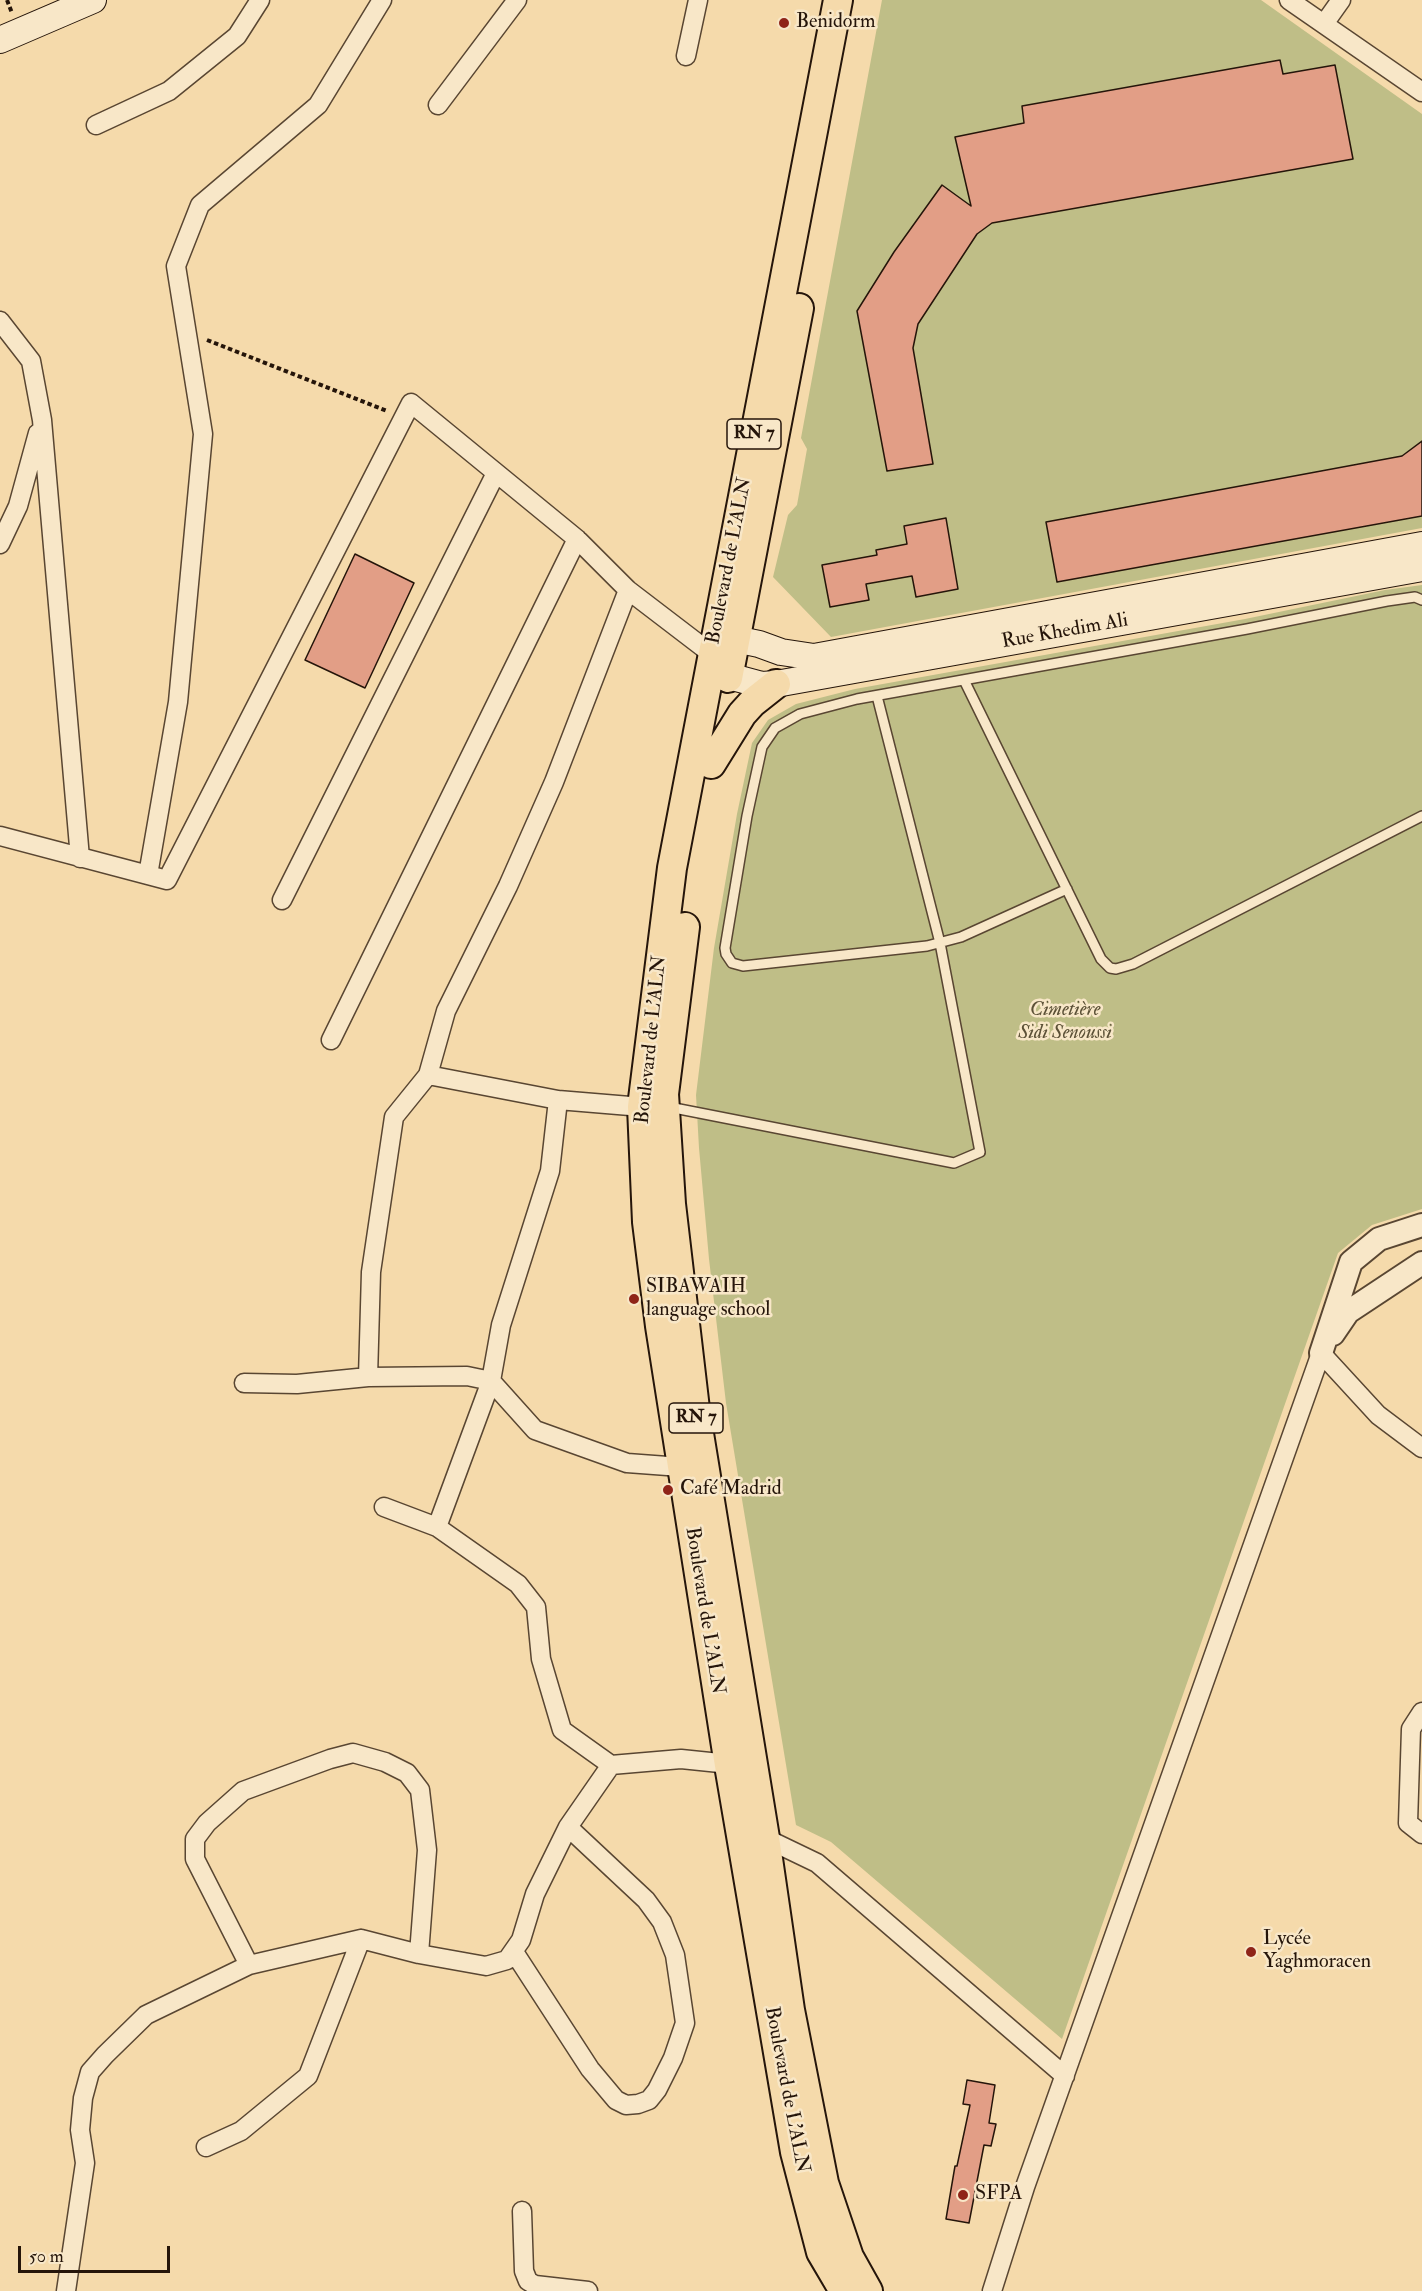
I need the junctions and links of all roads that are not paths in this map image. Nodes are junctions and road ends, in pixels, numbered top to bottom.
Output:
1 (93, 0) edge
2 (260, 0) edge
3 (382, 0) edge
4 (517, 0) edge
5 (698, 0) edge
6 (838, 0) edge
7 (856, 0) edge
8 (1289, 0) edge
9 (1341, 0) edge
10 (1323, 24) junction
11 (0, 40) edge
12 (686, 56) dead end
13 (1422, 92) edge
14 (438, 105) dead end
15 (96, 125) dead end
16 (0, 321) edge
17 (42, 420) junction
18 (496, 473) junction
19 (745, 534) junction
20 (577, 539) junction
21 (0, 544) edge
22 (1422, 545) edge
23 (1422, 568) edge
24 (628, 590) junction
25 (1422, 600) edge
26 (721, 655) junction
27 (964, 680) junction
28 (776, 684) junction
29 (877, 696) junction
30 (711, 764) junction
31 (1422, 816) edge
32 (0, 836) edge
33 (80, 858) junction
34 (148, 875) junction
35 (1067, 889) junction
36 (282, 900) dead end
37 (940, 943) junction
38 (331, 1040) dead end
39 (428, 1075) junction
40 (558, 1100) junction
41 (653, 1107) junction
42 (1422, 1225) edge
43 (1422, 1263) edge
44 (1321, 1353) junction
45 (368, 1377) junction
46 (492, 1381) junction
47 (244, 1383) dead end
48 (1422, 1448) edge
49 (693, 1466) junction
50 (384, 1507) dead end
51 (437, 1527) junction
52 (1422, 1712) edge
53 (611, 1765) junction
54 (741, 1765) junction
55 (568, 1827) junction
56 (1422, 1833) edge
57 (765, 1838) junction
58 (361, 1939) junction
59 (514, 1952) junction
60 (419, 1954) junction
61 (249, 1965) junction
62 (1065, 2076) junction
63 (206, 2147) dead end
64 (522, 2211) dead end
65 (66, 2291) edge
66 (588, 2291) edge
67 (844, 2291) edge
68 (868, 2291) edge
69 (992, 2291) edge

1 - 11 main road
2 - 15 street
3 - 34 street
4 - 14 street
5 - 12 street
6 - 19 main road, Boulevard de L'ALN / RN 7
7 - 19 main road, Boulevard de L'ALN / RN 7
8 - 10 street
9 - 10 street
10 - 13 street
16 - 17 street
17 - 21 street
17 - 33 street
18 - 20 street
18 - 34 street
18 - 36 street
19 - 26 main road, Boulevard de L'ALN / RN 7
20 - 24 street
20 - 38 street
22 - 26 main road, Rue Khedim Ali
23 - 28 main road, Rue Khedim Ali
24 - 26 street
24 - 39 street
25 - 27 lane
26 - 28 main road, Rue Khedim Ali
26 - 30 main road, Boulevard de L'ALN / RN 7
26 - 41 main road, Boulevard de L'ALN / RN 7
27 - 29 lane
27 - 35 lane
28 - 30 main road
29 - 37 lane
29 - 37 lane
30 - 41 main road, Boulevard de L'ALN / RN 7
31 - 35 lane
32 - 33 street
33 - 34 street
35 - 37 lane
37 - 41 lane
39 - 40 street
39 - 45 street
40 - 41 street
40 - 46 street
41 - 49 main road, Boulevard de L'ALN / RN 7
42 - 44 street
43 - 44 street
44 - 48 street
44 - 62 street
45 - 46 street
45 - 47 street
46 - 49 street
46 - 51 street
49 - 54 main road, Boulevard de L'ALN / RN 7
50 - 51 street
51 - 53 street
52 - 56 street
53 - 54 street
53 - 55 street
54 - 57 main road, Boulevard de L'ALN / RN 7
54 - 67 main road, Boulevard de L'ALN / RN 7
55 - 59 street
55 - 59 street
57 - 62 street
57 - 68 main road, Boulevard de L'ALN / RN 7
58 - 60 street
58 - 61 street
58 - 63 street
59 - 60 street
60 - 61 street
61 - 65 street
62 - 69 street
64 - 66 street

